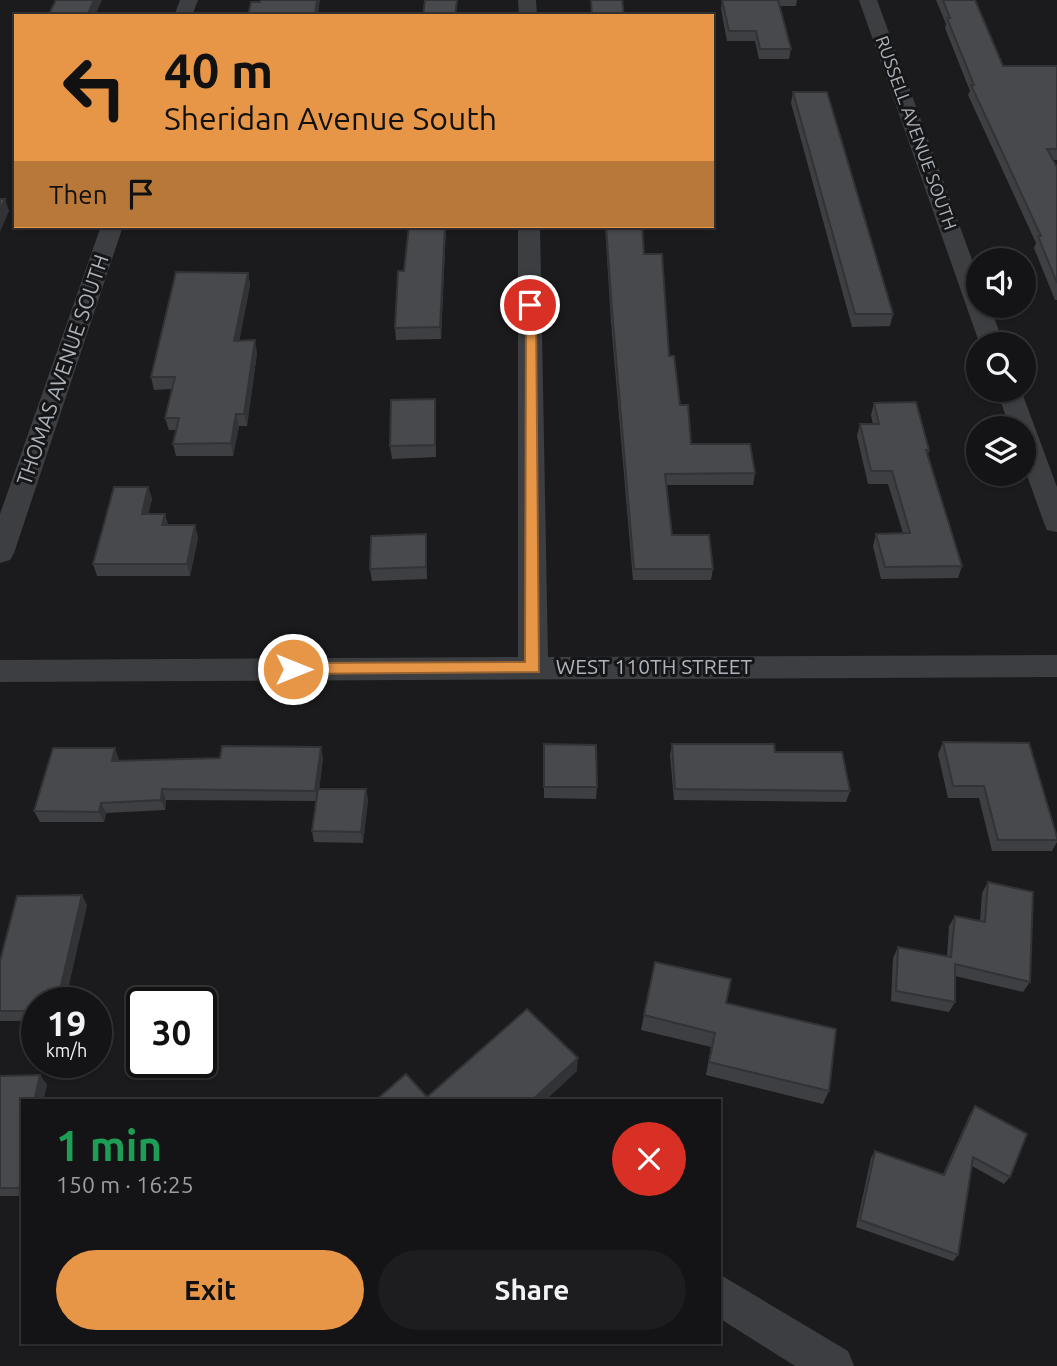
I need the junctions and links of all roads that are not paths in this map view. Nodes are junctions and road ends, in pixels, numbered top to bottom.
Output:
1 (867, 0) edge
2 (111, 228) edge
3 (530, 228) edge
4 (966, 273) edge
5 (1036, 466) edge
6 (1057, 523) edge
7 (0, 553) edge
8 (1057, 666) edge
9 (533, 668) junction
10 (0, 671) edge
11 (721, 1295) edge
12 (833, 1366) edge

1 - 4 street, RUSSELL AVENUE SOUTH
2 - 7 street, THOMAS AVENUE SOUTH
3 - 9 street
5 - 6 street
8 - 9 street, WEST 110TH STREET
9 - 10 street, WEST 110TH STREET
11 - 12 street

